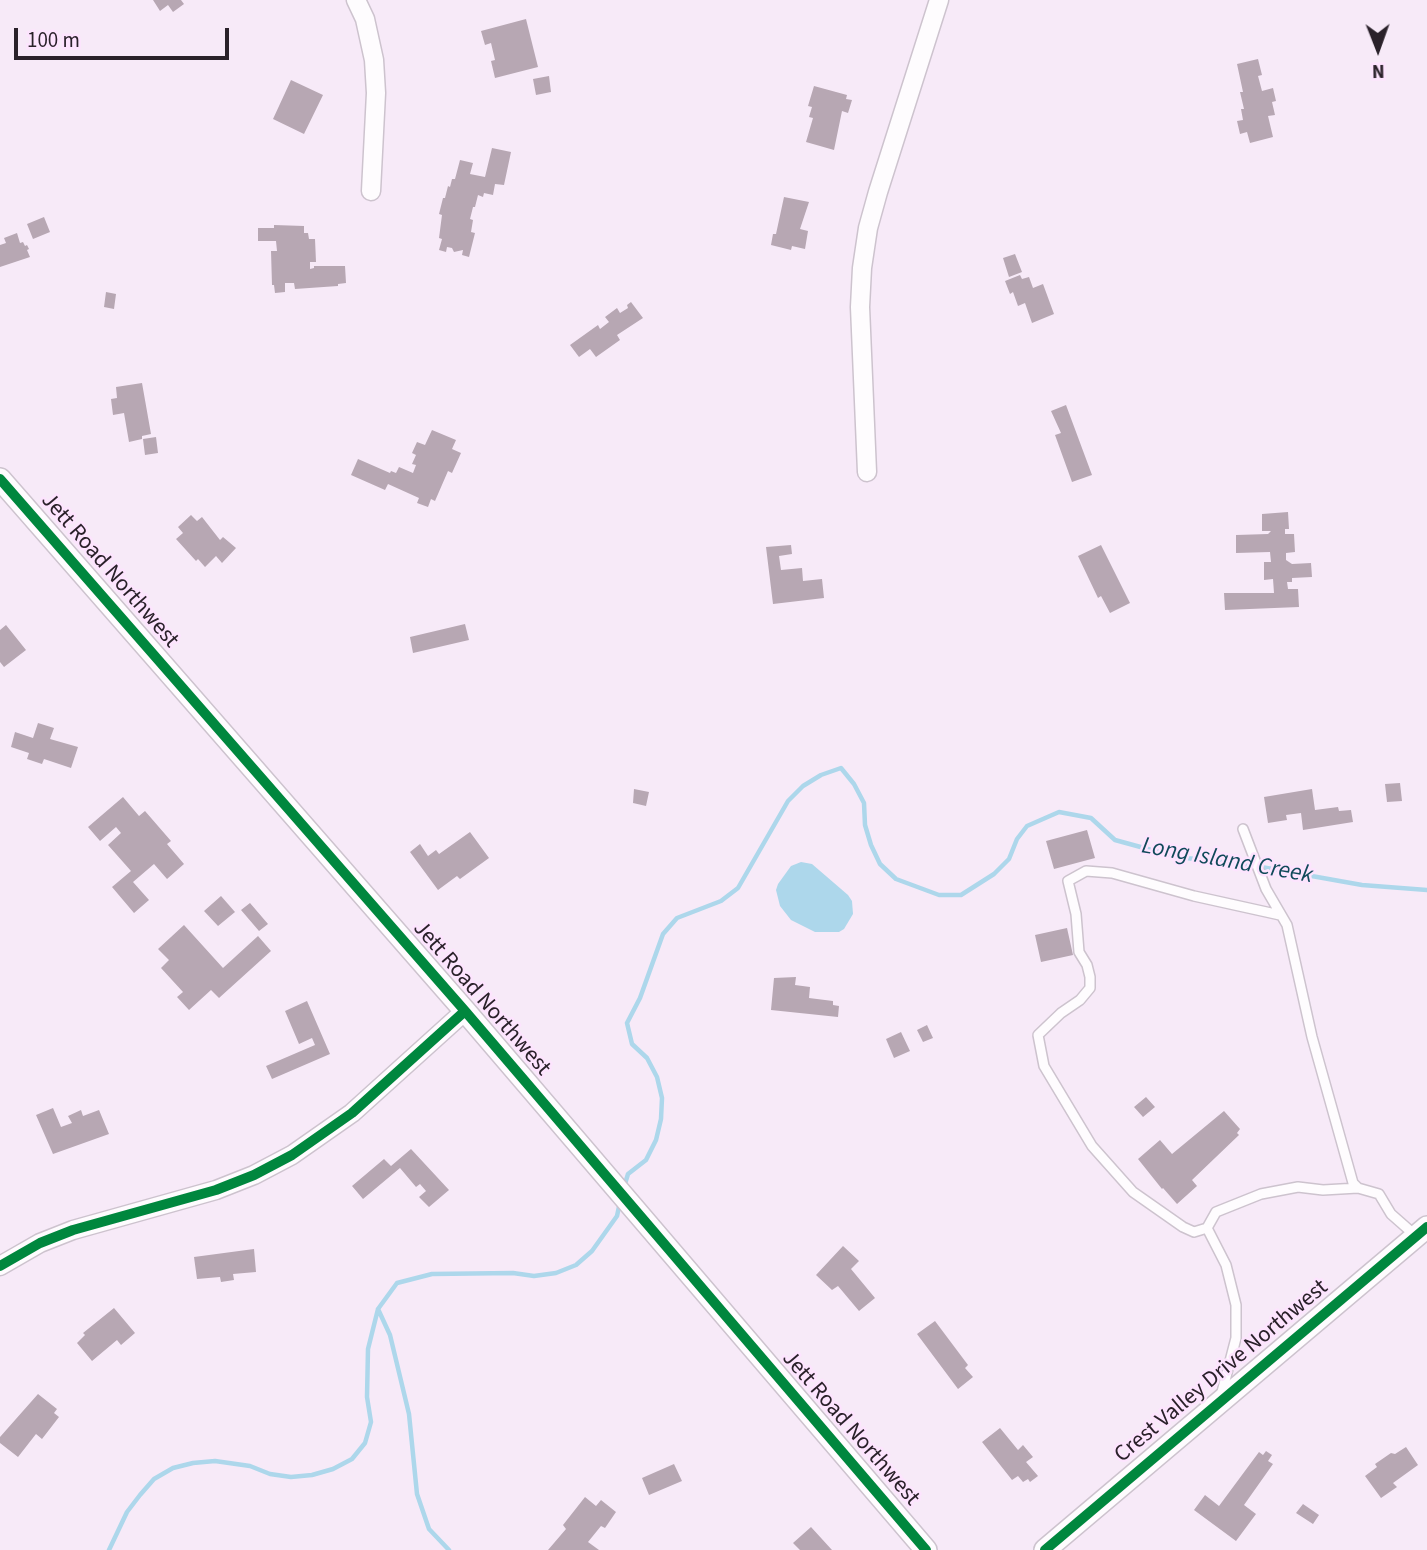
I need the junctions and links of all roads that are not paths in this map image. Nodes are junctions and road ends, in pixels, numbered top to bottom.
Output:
1 (356, 0) edge
2 (939, 0) edge
3 (371, 191) dead end
4 (867, 472) dead end
5 (0, 479) edge
6 (1243, 830) dead end
7 (1280, 915) junction
8 (466, 1011) junction
9 (1359, 1188) junction
10 (1207, 1228) junction
11 (1421, 1232) edge
12 (0, 1266) edge
13 (1221, 1400) junction
14 (926, 1550) edge
15 (1045, 1550) edge

1 - 3 street
2 - 4 street
5 - 8 street, Jett Road Northwest
6 - 7 lane
7 - 9 lane
7 - 10 lane
8 - 12 street
8 - 14 street, Jett Road Northwest
9 - 10 lane
9 - 11 lane
10 - 13 lane
11 - 13 street, Crest Valley Drive Northwest
13 - 15 street, Crest Valley Drive Northwest

